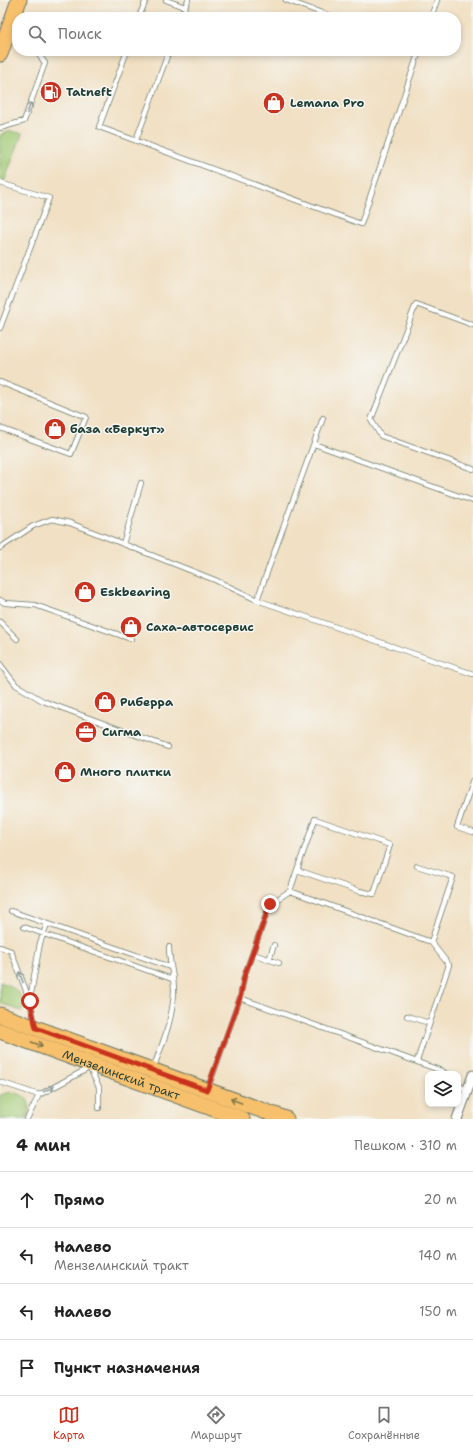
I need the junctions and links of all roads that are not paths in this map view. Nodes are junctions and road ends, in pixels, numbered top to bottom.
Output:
1 (19, 0) edge
2 (146, 0) edge
3 (166, 0) edge
4 (188, 0) edge
5 (286, 0) edge
6 (437, 0) edge
7 (185, 7) junction
8 (17, 12) edge
9 (142, 12) edge
10 (183, 12) edge
11 (319, 12) edge
12 (433, 12) edge
13 (12, 28) edge
14 (0, 54) edge
15 (40, 56) edge
16 (125, 56) edge
17 (167, 56) edge
18 (417, 56) edge
19 (0, 128) edge
20 (136, 140) junction
21 (0, 183) edge
22 (473, 325) edge
23 (0, 328) edge
24 (0, 382) edge
25 (323, 418) dead end
26 (0, 428) edge
27 (314, 444) junction
28 (473, 469) edge
29 (141, 483) dead end
30 (473, 501) edge
31 (123, 544) junction
32 (0, 548) edge
33 (0, 600) edge
34 (257, 600) junction
35 (0, 622) edge
36 (17, 639) dead end
37 (131, 639) dead end
38 (0, 664) edge
39 (473, 674) edge
40 (168, 746) dead end
41 (473, 780) edge
42 (473, 832) edge
43 (417, 866) dead end
44 (297, 870) junction
45 (290, 891) junction
46 (11, 911) dead end
47 (47, 924) junction
48 (24, 927) dead end
49 (43, 934) junction
50 (431, 942) junction
51 (274, 944) dead end
52 (0, 947) edge
53 (169, 948) dead end
54 (253, 954) junction
55 (269, 960) junction
56 (279, 963) dead end
57 (170, 967) junction
58 (172, 979) junction
59 (240, 998) junction
60 (30, 1001) junction
61 (0, 1015) edge
62 (407, 1016) dead end
63 (429, 1023) junction
64 (36, 1028) junction
65 (0, 1031) edge
66 (417, 1062) junction
67 (90, 1065) junction
68 (153, 1070) junction
69 (442, 1071) edge
70 (473, 1075) edge
71 (0, 1082) edge
72 (461, 1087) edge
73 (207, 1090) junction
74 (467, 1092) junction
75 (39, 1095) junction
76 (99, 1108) dead end
77 (27, 1119) edge
78 (242, 1119) edge
79 (286, 1119) edge
80 (457, 1119) edge

1 - 8 main road
2 - 9 lane
3 - 7 lane
4 - 7 lane
5 - 11 lane
6 - 12 lane
7 - 10 lane
13 - 14 main road
19 -> 15 lane
16 - 20 lane
17 - 20 lane
18 - 20 lane
21 - 23 lane
22 - 28 lane
24 - 26 lane
25 - 27 lane
27 - 30 lane
27 - 34 lane
29 - 31 lane
31 - 32 lane
31 - 34 lane
33 - 37 lane
34 - 39 lane
35 - 36 lane
38 - 40 lane
41 - 42 lane
43 - 50 lane
44 - 44 lane
44 - 45 lane
45 - 50 lane
45 - 54 lane
46 - 47 lane
47 - 49 lane
47 - 57 lane
48 - 49 lane
49 - 58 lane
49 - 60 lane
50 - 63 lane
51 - 55 lane
60 -> 52 lane
53 - 57 lane
54 - 55 lane
54 - 59 lane
55 - 56 lane
57 - 58 lane
58 - 68 lane
59 - 66 lane
59 - 73 lane
60 - 64 lane
61 - 64 main road, Мензелинский тракт
62 - 63 lane
63 - 66 lane
64 - 68 main road, Мензелинский тракт
65 -> 67 main road, Мензелинский тракт
66 - 69 lane
75 -> 67 lane
67 - 76 lane
67 - 78 main road, Мензелинский тракт
68 - 73 main road, Мензелинский тракт
70 - 74 street
71 - 75 lane
72 - 74 lane
79 -> 73 main road, Мензелинский тракт
74 - 80 street
75 - 77 lane

